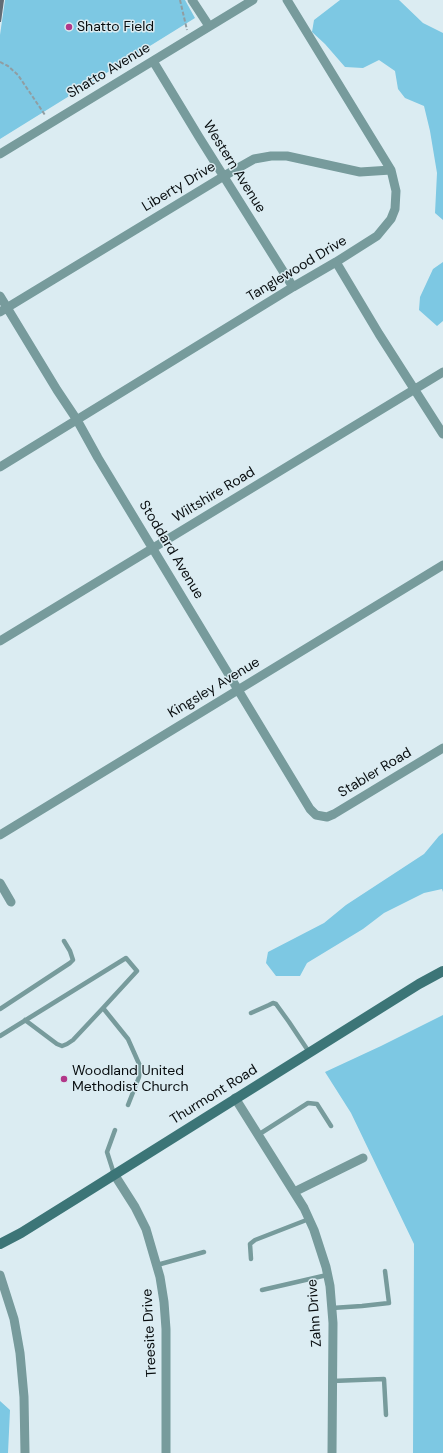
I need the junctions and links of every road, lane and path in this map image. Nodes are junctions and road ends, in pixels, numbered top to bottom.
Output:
1 (180, 0) edge
2 (192, 0) edge
3 (252, 0) edge
4 (287, 0) edge
5 (209, 26) junction
6 (189, 39) junction
7 (153, 61) junction
8 (0, 62) edge
9 (50, 123) junction
10 (0, 154) edge
11 (391, 170) junction
12 (224, 176) junction
13 (336, 262) junction
14 (293, 287) junction
15 (0, 296) edge
16 (4, 310) edge
17 (443, 372) edge
18 (414, 389) junction
19 (77, 420) junction
20 (443, 434) edge
21 (0, 467) edge
22 (154, 548) junction
23 (443, 566) edge
24 (0, 641) edge
25 (238, 690) junction
26 (443, 748) edge
27 (320, 816) joint
28 (0, 835) edge
29 (0, 883) edge
30 (11, 902) dead end
31 (64, 941) dead end
32 (443, 971) edge
33 (103, 1008) junction
34 (0, 1009) edge
35 (251, 1013) dead end
36 (25, 1020) junction
37 (0, 1036) edge
38 (309, 1052) junction
39 (235, 1098) junction
40 (128, 1105) dead end
41 (331, 1126) dead end
42 (115, 1130) dead end
43 (258, 1135) junction
44 (363, 1158) dead end
45 (114, 1174) junction
46 (294, 1192) junction
47 (309, 1219) junction
48 (0, 1244) edge
49 (204, 1252) dead end
50 (251, 1259) dead end
51 (157, 1265) junction
52 (385, 1271) dead end
53 (0, 1275) edge
54 (327, 1275) junction
55 (262, 1290) dead end
56 (332, 1308) junction
57 (332, 1381) junction
58 (386, 1415) dead end
59 (25, 1453) edge
60 (166, 1453) edge
61 (332, 1453) edge

1 - 6 path
2 - 5 street
3 - 5 street, Shatto Avenue
4 - 11 street, Tanglewood Drive
5 - 6 street, Shatto Avenue
6 - 7 street, Shatto Avenue
7 - 9 street, Shatto Avenue
7 - 12 street, Western Avenue
8 - 9 path
9 - 10 street, Shatto Avenue
11 - 12 street, Liberty Drive
11 - 13 street, Tanglewood Drive
12 - 14 street, Western Avenue
12 - 16 street, Liberty Drive
13 - 14 street, Tanglewood Drive
13 - 18 street
14 - 19 street, Tanglewood Drive
15 - 16 street, Stoddard Avenue
16 - 19 street, Stoddard Avenue
17 - 18 street, Wiltshire Road
18 - 20 street
18 - 22 street, Wiltshire Road
19 - 21 street, Tanglewood Drive
19 - 22 street, Stoddard Avenue
22 - 24 street, Wiltshire Road
22 - 25 street, Stoddard Avenue
23 - 25 street, Kingsley Avenue
25 - 27 street, Stoddard Avenue
25 - 28 street, Kingsley Avenue
26 - 27 street, Stabler Road
29 - 30 street
31 - 34 lane
32 - 38 street, Thurmont Road
33 - 36 lane
33 - 36 lane
33 - 40 lane
35 - 38 lane
36 - 37 lane
38 - 39 street, Thurmont Road
39 - 43 street, Zahn Drive
39 - 45 street, Thurmont Road
41 - 43 lane
42 - 45 lane
43 - 46 street, Zahn Drive
44 - 46 street
45 - 48 street, Thurmont Road
45 - 51 street, Treesite Drive
46 - 47 street, Zahn Drive
47 - 50 lane
47 - 54 street, Zahn Drive
49 - 51 lane
51 - 60 street, Treesite Drive
52 - 56 lane
53 - 59 street
54 - 55 lane
54 - 56 street, Zahn Drive
56 - 57 street, Zahn Drive
57 - 58 lane
57 - 61 street, Zahn Drive

